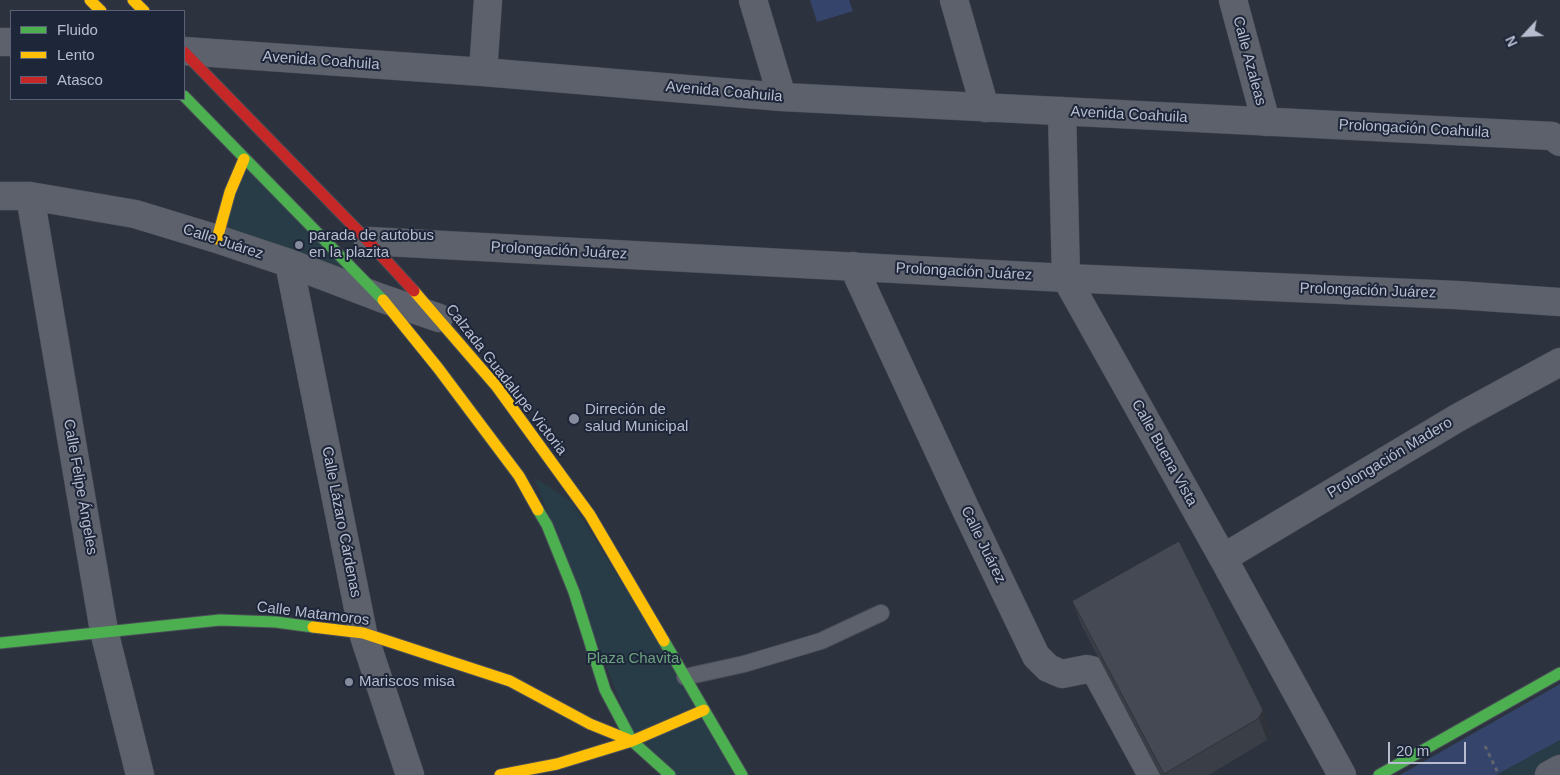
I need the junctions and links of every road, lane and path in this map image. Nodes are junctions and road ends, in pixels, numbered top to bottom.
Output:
1 (90, 0) edge
2 (133, 0) edge
3 (488, 0) edge
4 (753, 0) edge
5 (954, 0) edge
6 (1233, 0) edge
7 (100, 10) edge
8 (143, 10) edge
9 (185, 52) edge
10 (185, 53) edge
11 (483, 72) junction
12 (185, 97) edge
13 (782, 97) junction
14 (985, 108) junction
15 (1062, 111) junction
16 (1266, 122) junction
17 (1558, 138) edge
18 (244, 159) junction
19 (0, 196) edge
20 (30, 196) junction
21 (217, 239) junction
22 (368, 241) junction
23 (289, 263) junction
24 (852, 266) junction
25 (1066, 278) junction
26 (381, 298) junction
27 (1560, 302) edge
28 (439, 318) junction
29 (1560, 362) edge
30 (1223, 558) junction
31 (881, 613) dead end
32 (104, 631) junction
33 (363, 633) junction
34 (0, 643) edge
35 (1560, 673) edge
36 (685, 677) junction
37 (704, 710) junction
38 (1480, 738) dead end
39 (632, 741) junction
40 (1560, 769) edge
41 (140, 775) edge
42 (410, 775) edge
43 (500, 775) edge
44 (670, 775) edge
45 (742, 775) edge
46 (1152, 775) edge
47 (1342, 775) edge
48 (1378, 775) edge
49 (1499, 775) edge
50 (1549, 775) edge

1 - 7 main road
2 - 8 main road
3 - 11 street
4 - 13 street
5 - 14 street
6 - 16 street, Calle Azaleas
9 - 11 street, Avenida Coahuila
10 - 22 main road, Calzada Guadalupe Victoria
11 - 13 street, Avenida Coahuila
12 - 18 main road
13 - 14 street, Avenida Coahuila
14 - 15 street, Avenida Coahuila
15 - 16 street, Avenida Coahuila
15 - 25 street, Calle Buena Vista
16 - 17 street, Prolongación Coahuila
18 - 21 main road
18 - 26 main road
19 - 20 street, Calle Juárez
20 - 21 street, Calle Juárez
20 - 32 street, Calle Felipe Ángeles
21 - 23 street, Calle Juárez
22 - 24 street, Prolongación Juárez
22 - 28 main road, Calzada Guadalupe Victoria
23 - 26 street, Calle Juárez
23 - 33 street, Calle Lázaro Cárdenas
24 - 25 street, Prolongación Juárez
24 - 46 street, Calle Juárez
25 - 27 street, Prolongación Juárez
25 - 30 street, Calle Buena Vista
26 - 28 street, Calle Juárez
26 - 39 main road
28 - 36 main road, Calzada Guadalupe Victoria
29 - 30 street, Prolongación Madero
30 - 47 street, Calle Buena Vista
31 - 36 lane
32 - 33 main road, Calle Matamoros
32 - 34 main road, Calle Matamoros
32 - 41 street, Calle Felipe Ángeles
33 - 39 main road, Calle Matamoros
33 - 42 street, Calle Lázaro Cárdenas
35 - 48 main road
36 - 37 main road, Calzada Guadalupe Victoria
37 - 39 main road
37 - 45 main road, Calzada Guadalupe Victoria
38 - 49 path
39 - 43 main road
39 - 44 main road
40 - 50 street

